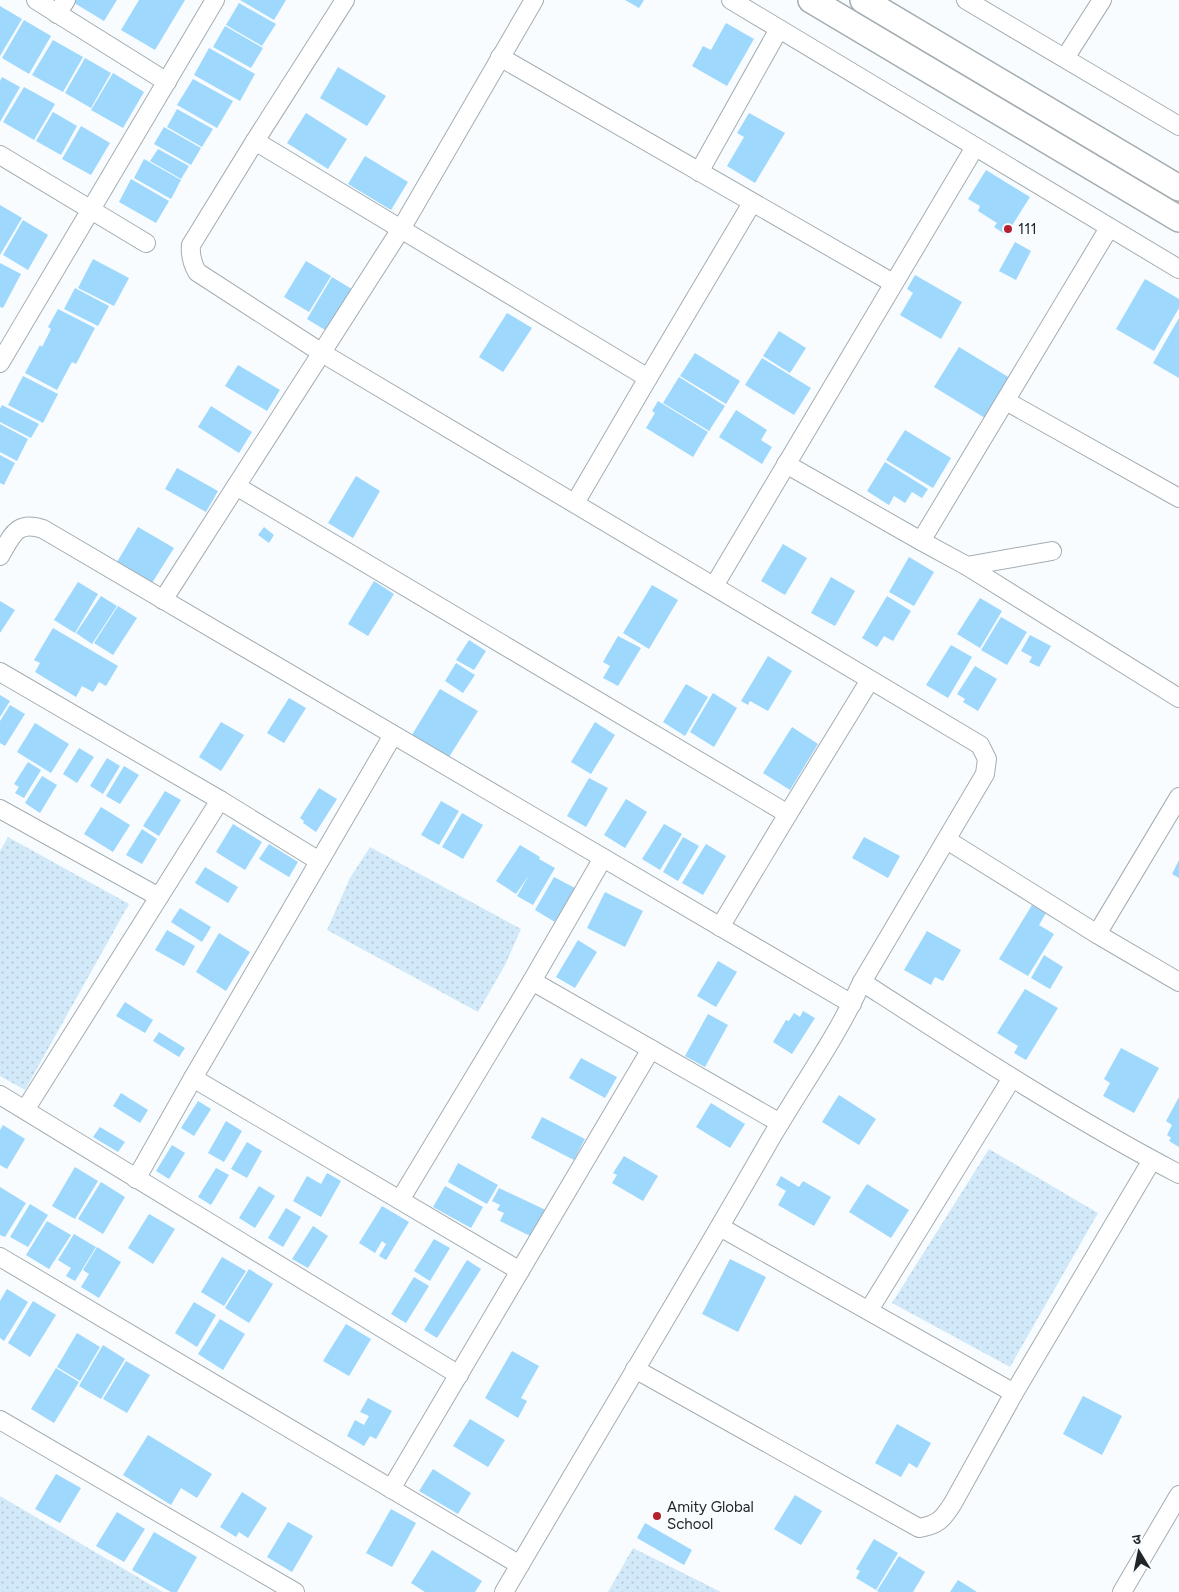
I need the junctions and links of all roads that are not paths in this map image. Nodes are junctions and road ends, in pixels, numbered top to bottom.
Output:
1 (36, 0) edge
2 (215, 0) edge
3 (345, 0) edge
4 (534, 0) edge
5 (731, 0) edge
6 (811, 0) edge
7 (864, 0) edge
8 (966, 0) edge
9 (1102, 0) edge
10 (61, 7) edge
11 (779, 29) junction
12 (500, 57) junction
13 (1065, 58) junction
14 (167, 82) junction
15 (1179, 126) edge
16 (255, 141) junction
17 (974, 147) junction
18 (0, 155) edge
19 (699, 172) junction
20 (1179, 188) edge
21 (752, 203) junction
22 (90, 210) junction
23 (1179, 219) edge
24 (1109, 228) junction
25 (401, 229) junction
26 (146, 243) dead end
27 (1179, 268) edge
28 (893, 283) junction
29 (5, 343) edge
30 (322, 352) junction
31 (0, 363) edge
32 (648, 378) junction
33 (1006, 401) junction
34 (786, 464) junction
35 (236, 486) junction
36 (1179, 498) edge
37 (575, 503) junction
38 (921, 541) junction
39 (1052, 552) dead end
40 (0, 556) edge
41 (967, 566) junction
42 (714, 586) junction
43 (163, 600) junction
44 (0, 672) edge
45 (870, 680) junction
46 (1179, 698) edge
47 (393, 735) junction
48 (1179, 797) edge
49 (220, 800) junction
50 (788, 814) junction
51 (2, 816) edge
52 (946, 840) junction
53 (603, 858) junction
54 (319, 861) junction
55 (159, 897) junction
56 (720, 927) junction
57 (1097, 934) junction
58 (532, 981) junction
59 (862, 982) junction
60 (1179, 982) edge
61 (852, 1004) junction
62 (651, 1049) junction
63 (193, 1078) junction
64 (1012, 1078) junction
65 (0, 1096) edge
66 (25, 1110) junction
67 (780, 1123) junction
68 (1152, 1160) junction
69 (1179, 1174) edge
70 (136, 1178) junction
71 (400, 1200) junction
72 (720, 1227) junction
73 (0, 1257) edge
74 (520, 1271) junction
75 (869, 1310) junction
76 (635, 1369) junction
77 (459, 1375) junction
78 (1014, 1393) junction
79 (0, 1420) edge
80 (391, 1489) junction
81 (1179, 1495) edge
82 (520, 1565) junction
83 (295, 1592) edge
84 (504, 1592) edge
85 (1122, 1592) edge

1 - 10 street
2 - 14 street
3 - 16 street
4 - 12 street
5 - 11 street
6 - 23 main road
7 - 20 main road
8 - 13 street
9 - 13 street
10 - 14 street
11 - 17 street
11 - 19 street
12 - 19 street
12 - 25 street
13 - 15 street
14 - 22 street
16 - 25 street
16 - 30 street
17 - 24 street
17 - 28 street
18 - 22 street
19 - 21 street
21 - 28 street
21 - 32 street
22 - 26 street
22 - 29 street
24 - 27 street
24 - 33 street
25 - 30 street
25 - 32 street
28 - 34 street
29 - 31 street
30 - 35 street
30 - 37 street
32 - 37 street
33 - 36 street
33 - 38 street
34 - 38 street
34 - 42 street
35 - 43 street
35 - 50 street
37 - 42 street
38 - 41 street
39 - 41 street
40 - 43 street
41 - 46 street
42 - 45 street
43 - 47 street
44 - 49 street
45 - 50 street
45 - 52 street
47 - 53 street
47 - 54 street
48 - 57 street
49 - 54 street
49 - 55 street
50 - 56 street
51 - 55 street
52 - 57 street
52 - 59 street
53 - 56 street
53 - 58 street
54 - 63 street
55 - 66 street
56 - 61 street
57 - 60 street
58 - 62 street
58 - 71 street
59 - 61 street
59 - 64 street
61 - 67 street
62 - 67 street
62 - 74 street
63 - 70 street
63 - 71 street
64 - 68 street
64 - 75 street
65 - 66 street
66 - 70 street
67 - 72 street
68 - 69 street
68 - 78 street
70 - 77 street
71 - 74 street
72 - 75 street
72 - 76 street
73 - 80 street
74 - 77 street
75 - 78 street
76 - 78 street
76 - 82 street
77 - 80 street
79 - 83 street
80 - 82 street
81 - 85 street
82 - 84 street

